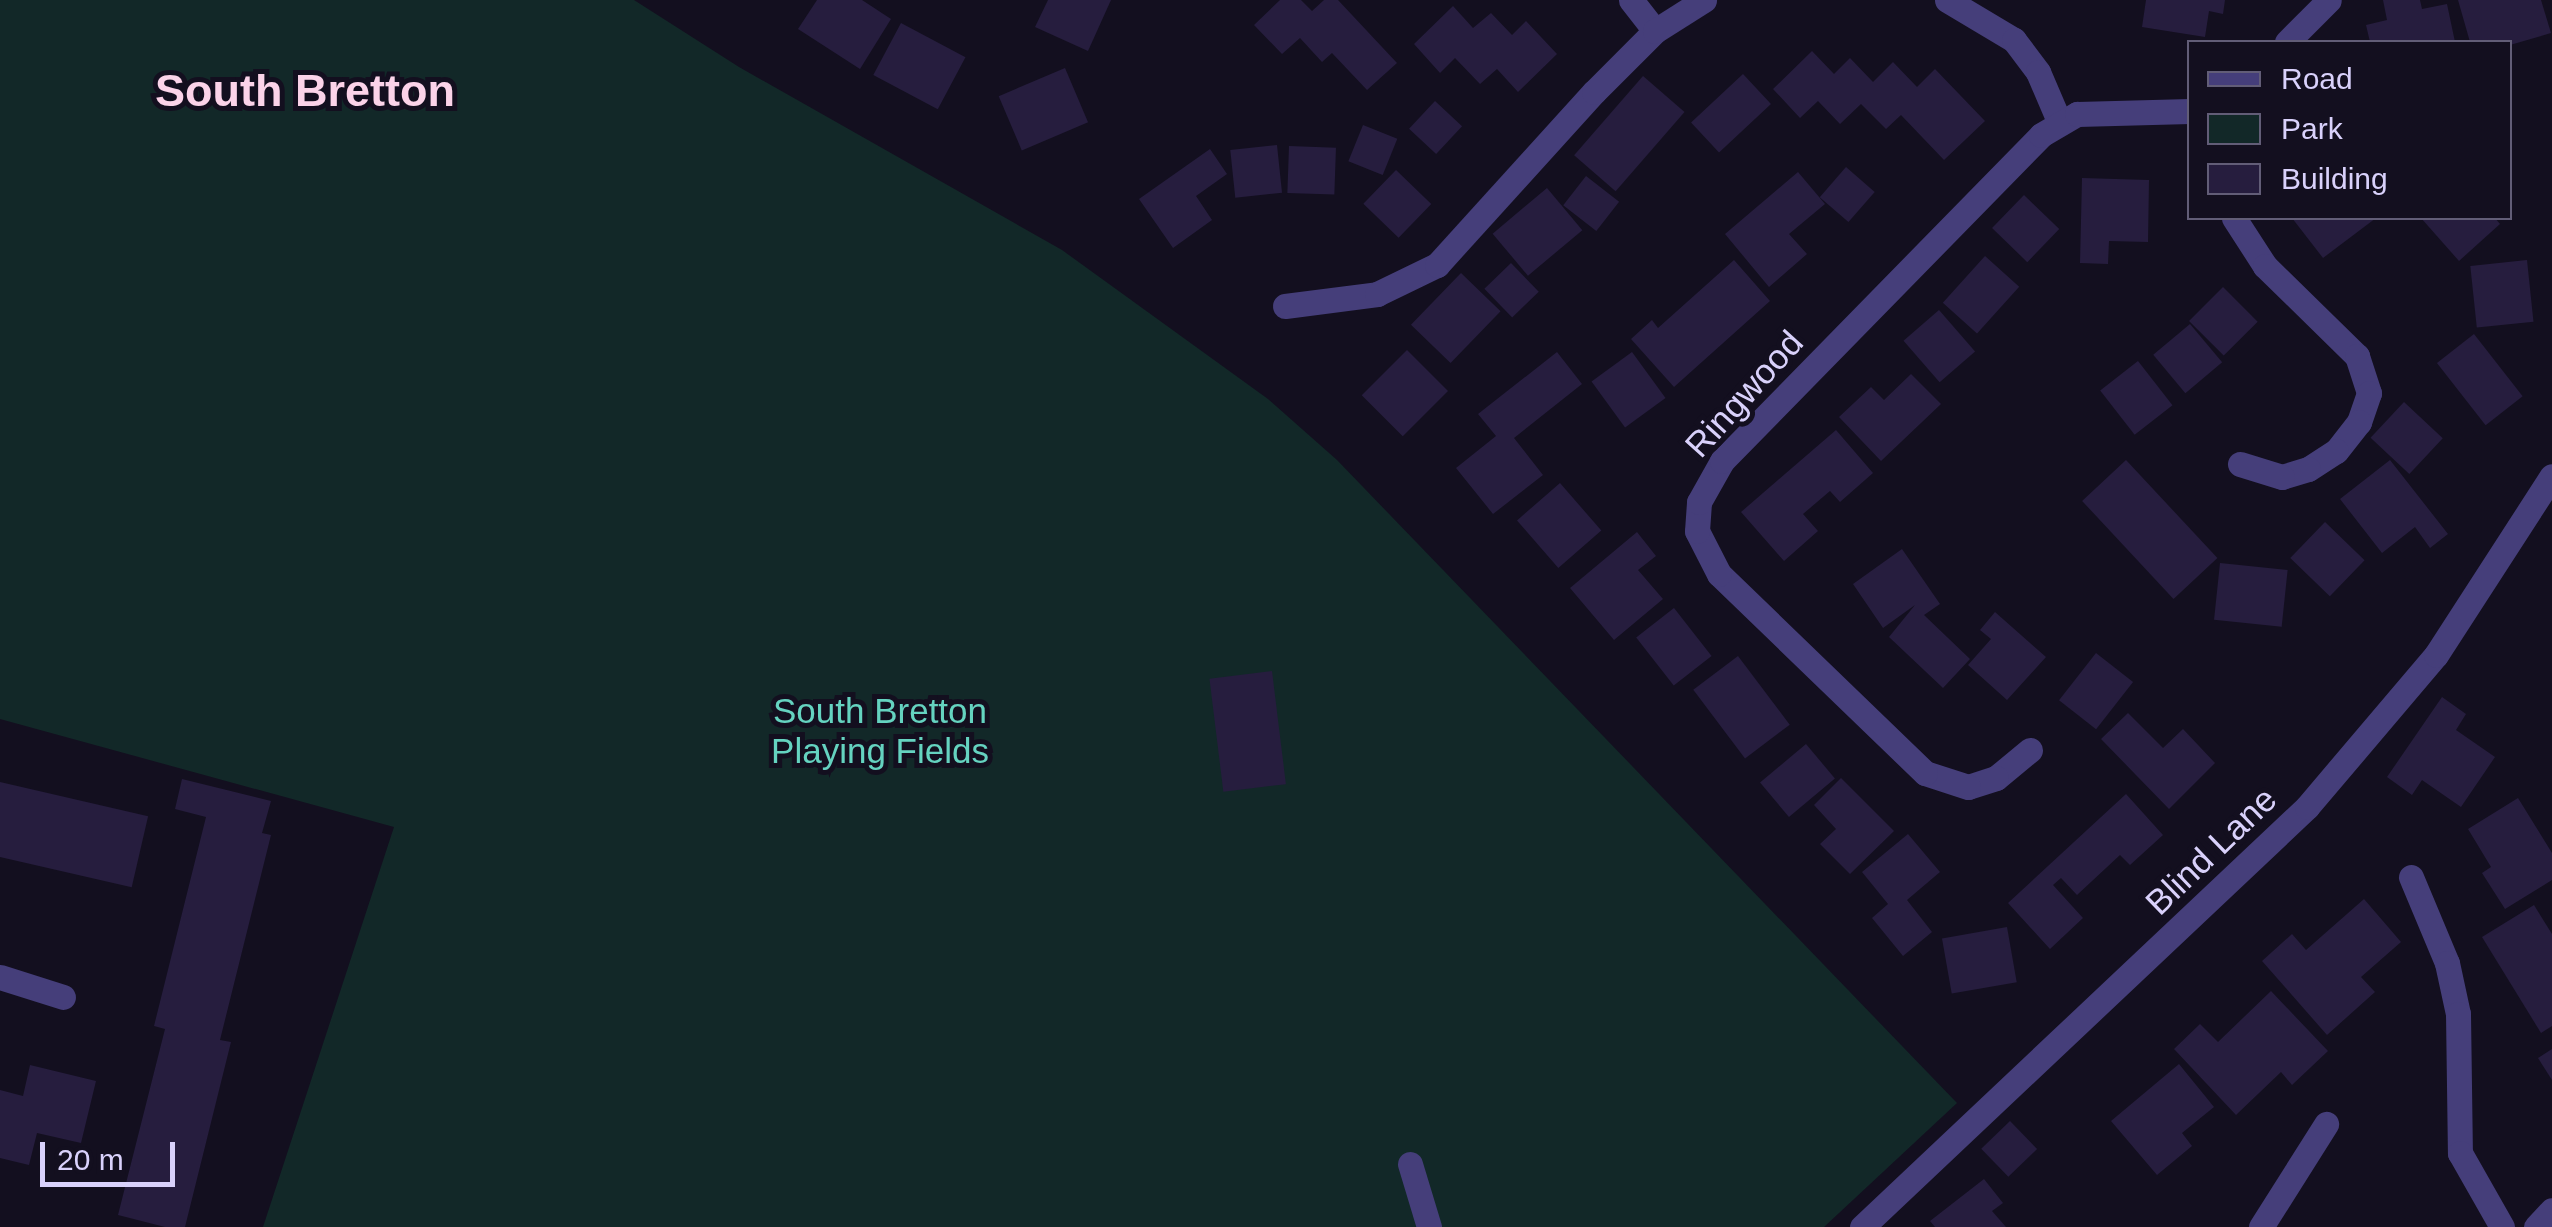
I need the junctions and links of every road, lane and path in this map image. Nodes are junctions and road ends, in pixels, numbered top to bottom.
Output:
1 (1631, 0) edge
2 (1704, 0) edge
3 (1947, 0) edge
4 (2329, 0) edge
5 (1655, 31) junction
6 (2289, 40) edge
7 (2187, 111) edge
8 (2059, 121) junction
9 (2235, 220) edge
10 (1285, 306) dead end
11 (2240, 464) dead end
12 (2552, 476) edge
13 (2030, 750) dead end
14 (2411, 877) dead end
15 (0, 976) edge
16 (63, 998) dead end
17 (2326, 1124) dead end
18 (1410, 1164) dead end
19 (2552, 1210) edge
20 (1429, 1227) edge
21 (1862, 1227) edge
22 (2261, 1227) edge
23 (2502, 1227) edge
24 (2536, 1227) edge

1 - 5 street
2 - 5 street
3 - 8 street
4 - 6 street
5 - 10 street
7 - 8 street
8 - 13 street, Ringwood
9 - 11 street
12 - 21 street, Blind Lane
14 - 23 street
15 - 16 street
17 - 22 street
18 - 20 street
19 - 24 street

